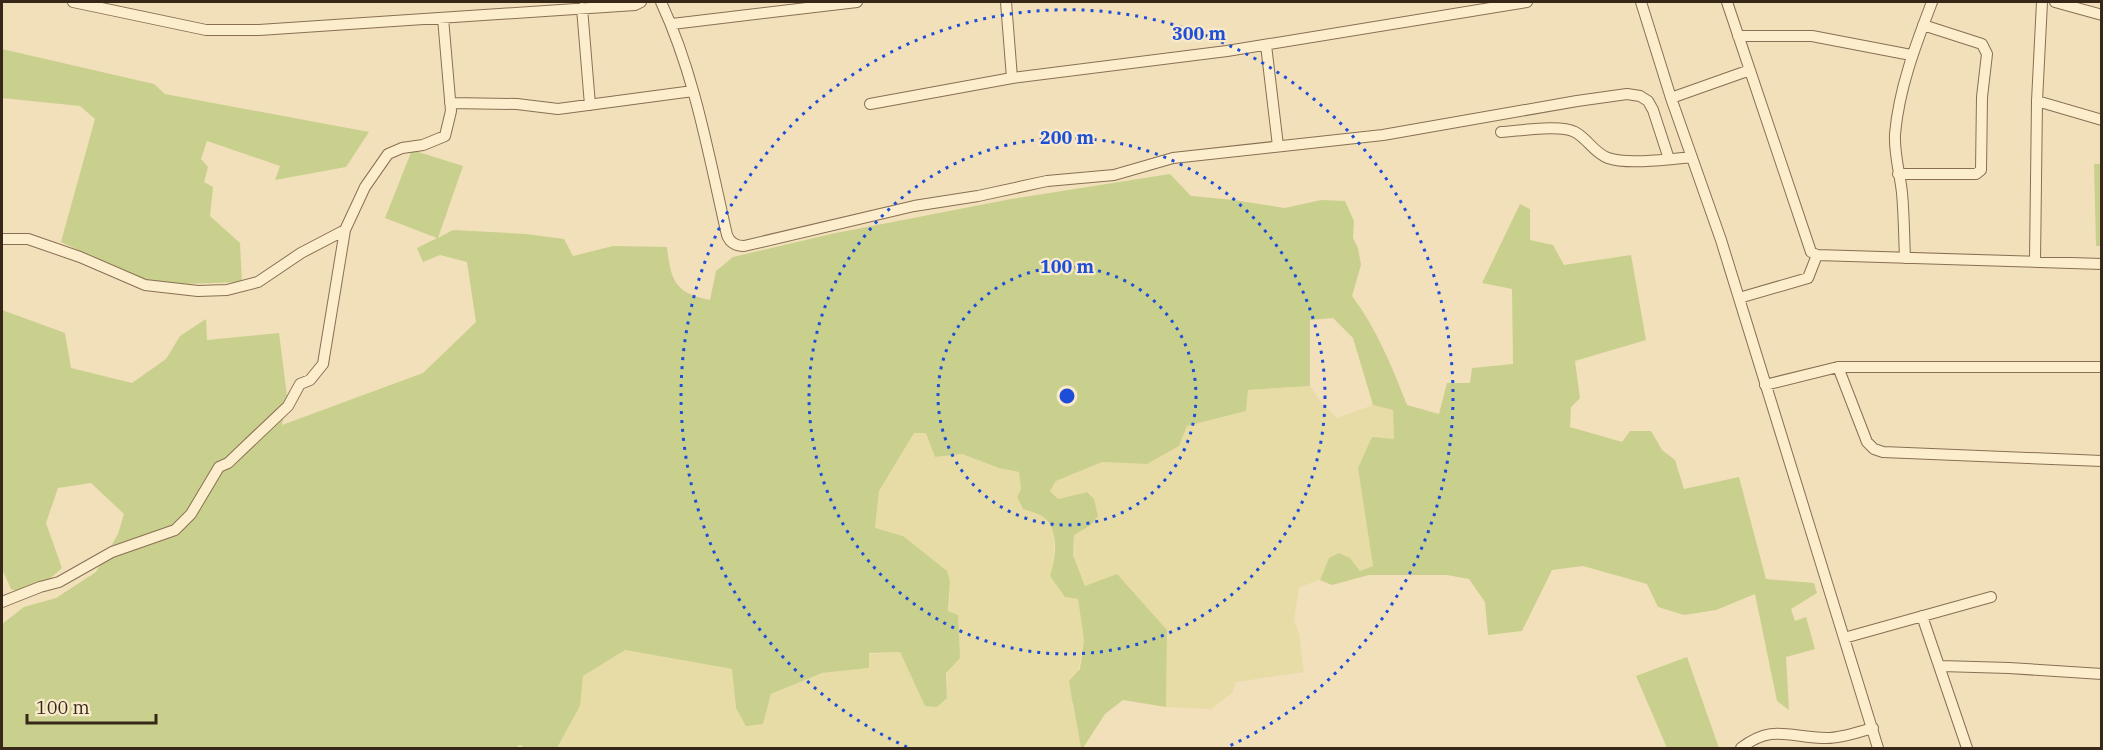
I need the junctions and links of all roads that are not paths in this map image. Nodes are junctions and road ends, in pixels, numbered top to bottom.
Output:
1 (74, 2) edge
2 (661, 2) edge
3 (857, 2) edge
4 (1006, 2) edge
5 (1527, 2) edge
6 (1641, 2) edge
7 (1726, 2) edge
8 (1932, 2) edge
9 (2042, 2) edge
10 (2055, 2) edge
11 (638, 3) edge
12 (110, 6) edge
13 (582, 8) junction
14 (2102, 15) edge
15 (443, 18) junction
16 (672, 24) junction
17 (1923, 25) junction
18 (1738, 36) junction
19 (1266, 45) junction
20 (1911, 55) junction
21 (1750, 70) junction
22 (1012, 78) junction
23 (693, 91) junction
24 (1671, 98) junction
25 (2037, 101) junction
26 (450, 103) junction
27 (870, 104) dead end
28 (590, 105) junction
29 (2102, 120) edge
30 (1501, 132) dead end
31 (1278, 146) junction
32 (1692, 157) junction
33 (1669, 159) junction
34 (1898, 174) junction
35 (345, 230) junction
36 (2, 239) edge
37 (1817, 255) junction
38 (1905, 258) junction
39 (2035, 261) junction
40 (2102, 264) edge
41 (1739, 298) junction
42 (1838, 367) junction
43 (2102, 367) edge
44 (1765, 385) junction
45 (2102, 461) edge
46 (1991, 597) dead end
47 (2, 602) edge
48 (1922, 616) junction
49 (1844, 638) junction
50 (1941, 666) junction
51 (2102, 674) edge
52 (1873, 728) junction
53 (1740, 748) edge
54 (1878, 748) edge
55 (1967, 748) edge

1 - 12 street
2 - 16 street
3 - 16 street
4 - 22 street
5 - 19 street
6 - 24 street
7 - 18 street
8 - 17 street
9 - 25 street
10 - 14 street
11 - 13 street
12 - 15 street
13 - 15 street
13 - 28 street
15 - 26 street
16 - 23 street
17 - 20 street
17 - 34 street
18 - 20 street
18 - 21 street
19 - 22 street
19 - 31 street
20 - 34 street
21 - 24 street
21 - 37 street
22 - 27 street
23 - 28 street
23 - 31 street
24 - 32 street
25 - 29 street
25 - 39 street
26 - 28 street
26 - 35 street
30 - 33 street
31 - 33 street
32 - 33 street
32 - 41 street
34 - 38 street
35 - 36 street
35 - 47 street
37 - 38 street
37 - 41 street
38 - 39 street
39 - 40 street
41 - 44 street
42 - 43 street
42 - 44 street
42 - 45 street
44 - 49 street
46 - 48 street
48 - 49 street
48 - 50 street
49 - 52 street
50 - 51 street
50 - 55 street
52 - 53 street
52 - 54 street

